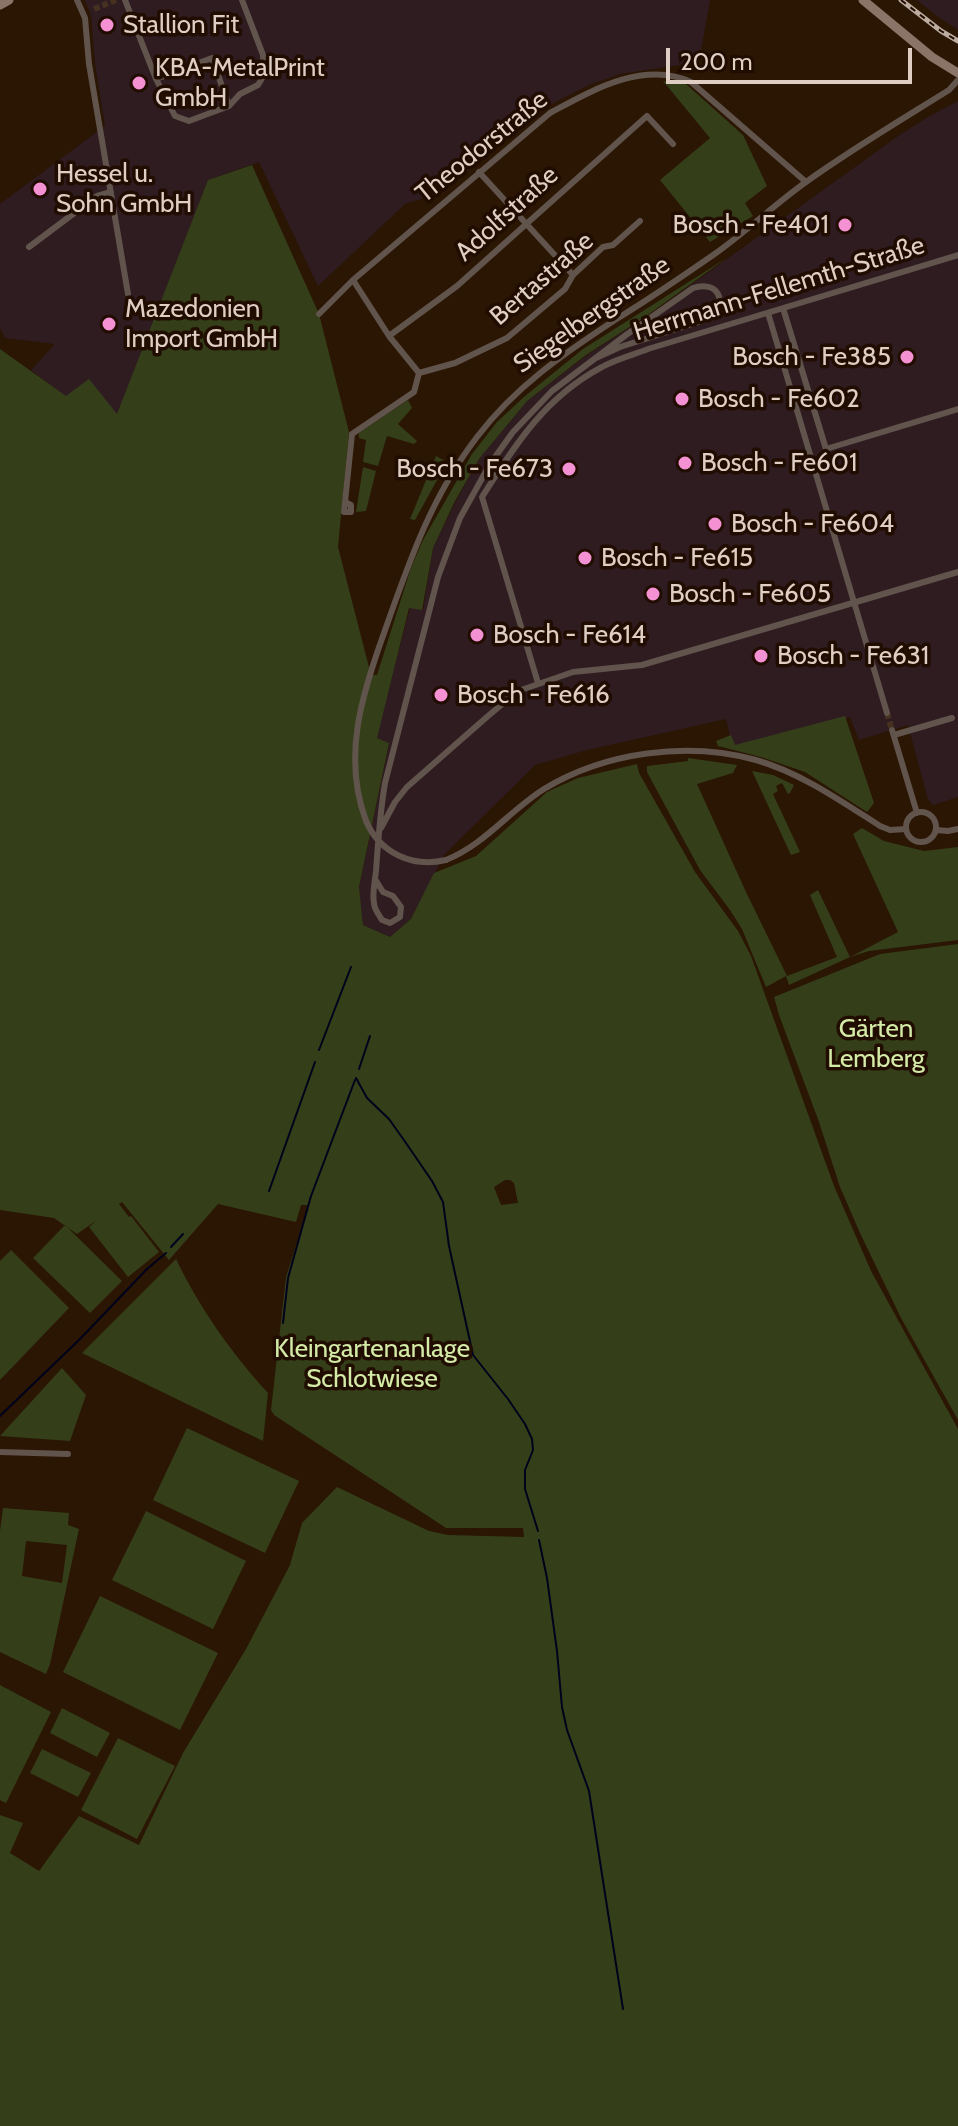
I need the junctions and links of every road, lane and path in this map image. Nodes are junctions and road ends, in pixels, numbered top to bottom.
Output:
1 (9, 0) edge
2 (77, 0) edge
3 (125, 0) edge
4 (242, 0) edge
5 (863, 0) edge
6 (0, 5) edge
7 (94, 9) tunnel mouth
8 (83, 13) junction
9 (958, 73) edge
10 (156, 79) junction
11 (958, 80) edge
12 (229, 106) junction
13 (673, 144) dead end
14 (479, 172) junction
15 (806, 182) junction
16 (111, 192) junction
17 (640, 221) dead end
18 (526, 224) junction
19 (29, 247) dead end
20 (958, 255) edge
21 (573, 275) junction
22 (353, 280) junction
23 (128, 294) dead end
24 (783, 308) junction
25 (768, 313) junction
26 (319, 314) dead end
27 (652, 316) junction
28 (658, 334) junction
29 (389, 336) junction
30 (596, 358) junction
31 (419, 373) junction
32 (958, 409) edge
33 (345, 502) dead end
34 (958, 572) edge
35 (854, 604) junction
36 (538, 683) junction
37 (887, 713) tunnel mouth
38 (952, 718) dead end
39 (917, 813) junction
40 (906, 829) junction
41 (958, 829) edge
42 (936, 830) junction
43 (379, 831) junction
44 (375, 879) junction
45 (0, 1452) edge
46 (68, 1454) dead end

1 - 6 main road
2 - 8 street
3 - 10 street
4 - 12 street
5 - 9 main road
7 - 8 street
8 - 16 street
10 - 12 street
10 - 12 street
11 - 15 street, Siegelbergstraße
13 - 18 street, Adolfstraße
14 - 15 street, Theodorstraße
14 - 18 street
14 - 22 street, Theodorstraße
15 - 40 street, Siegelbergstraße, bridge
16 - 19 street
16 - 23 street
17 - 21 street, Bertastraße
18 - 21 street
18 - 29 street, Adolfstraße
20 - 24 street, Herrmann-Fellemth-Straße
21 - 31 street, Bertastraße
22 - 26 street, Theodorstraße
22 - 29 street
24 - 25 street, Herrmann-Fellemth-Straße
24 - 32 street
25 - 35 street
25 - 36 street, Herrmann-Fellemth-Straße
27 - 28 street
27 - 28 street
27 - 30 street
28 - 30 street
29 - 31 street
30 - 43 street
31 - 33 street
34 - 35 street
35 - 36 street
35 - 37 street
36 - 43 street
38 - 39 street
39 - 40 street
39 - 42 street
40 - 42 street
41 - 42 street
43 - 44 street
44 - 44 street
45 - 46 street

